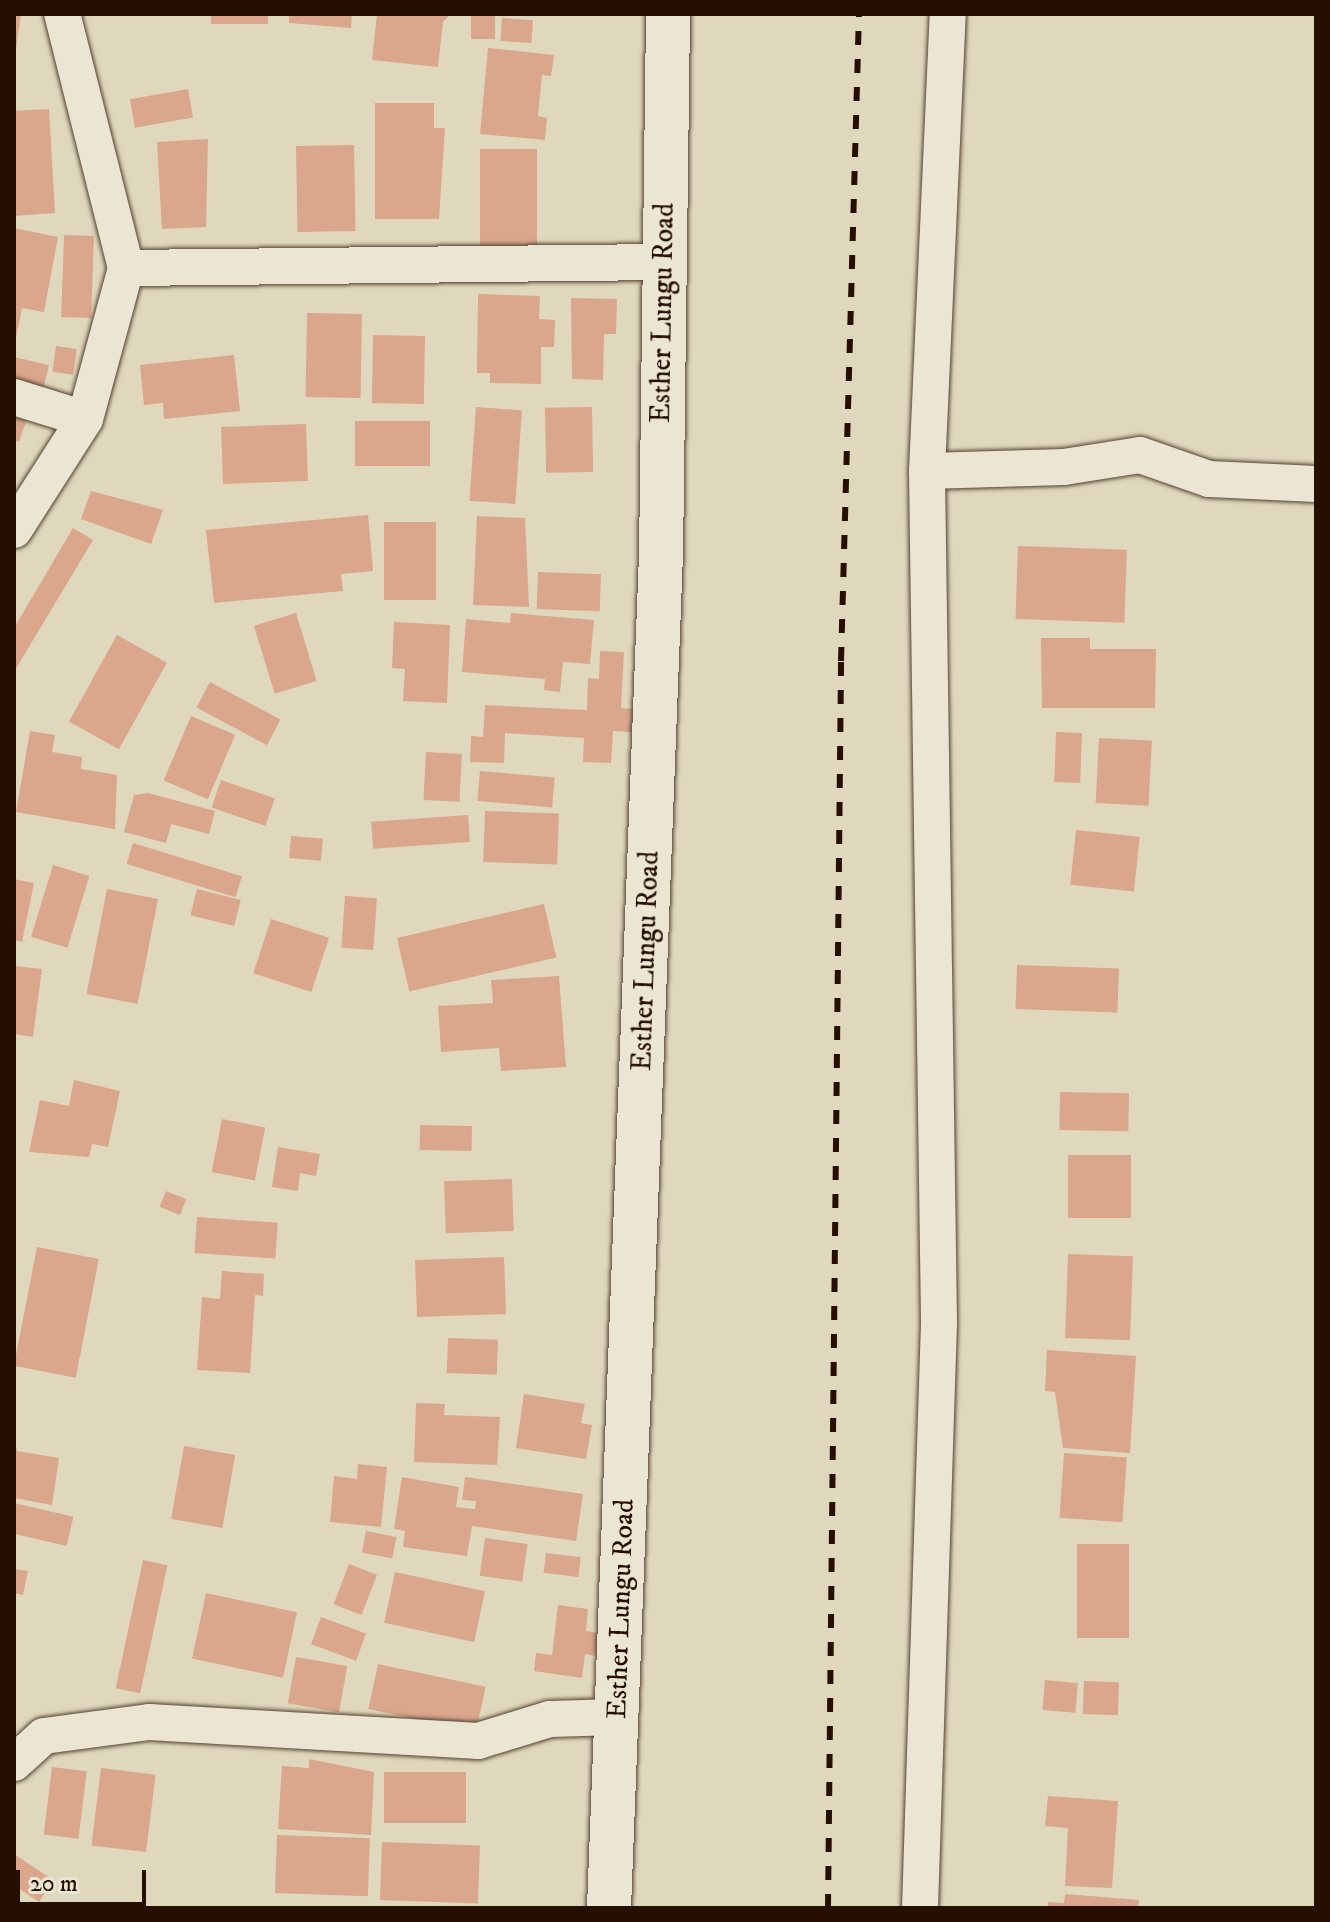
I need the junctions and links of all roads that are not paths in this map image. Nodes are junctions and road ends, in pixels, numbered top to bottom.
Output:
1 (62, 14) edge
2 (668, 14) edge
3 (948, 14) edge
4 (663, 262) junction
5 (126, 268) junction
6 (14, 397) edge
7 (85, 419) junction
8 (927, 471) junction
9 (1316, 484) edge
10 (14, 530) edge
11 (617, 1717) junction
12 (14, 1763) edge
13 (609, 1908) edge
14 (920, 1908) edge

1 - 5 street
2 - 4 street, Esther Lungu Road
3 - 8 street
4 - 5 street
4 - 11 street, Esther Lungu Road
5 - 7 street
6 - 7 street
7 - 10 street
8 - 9 street
8 - 14 street
11 - 12 street
11 - 13 street, Esther Lungu Road

